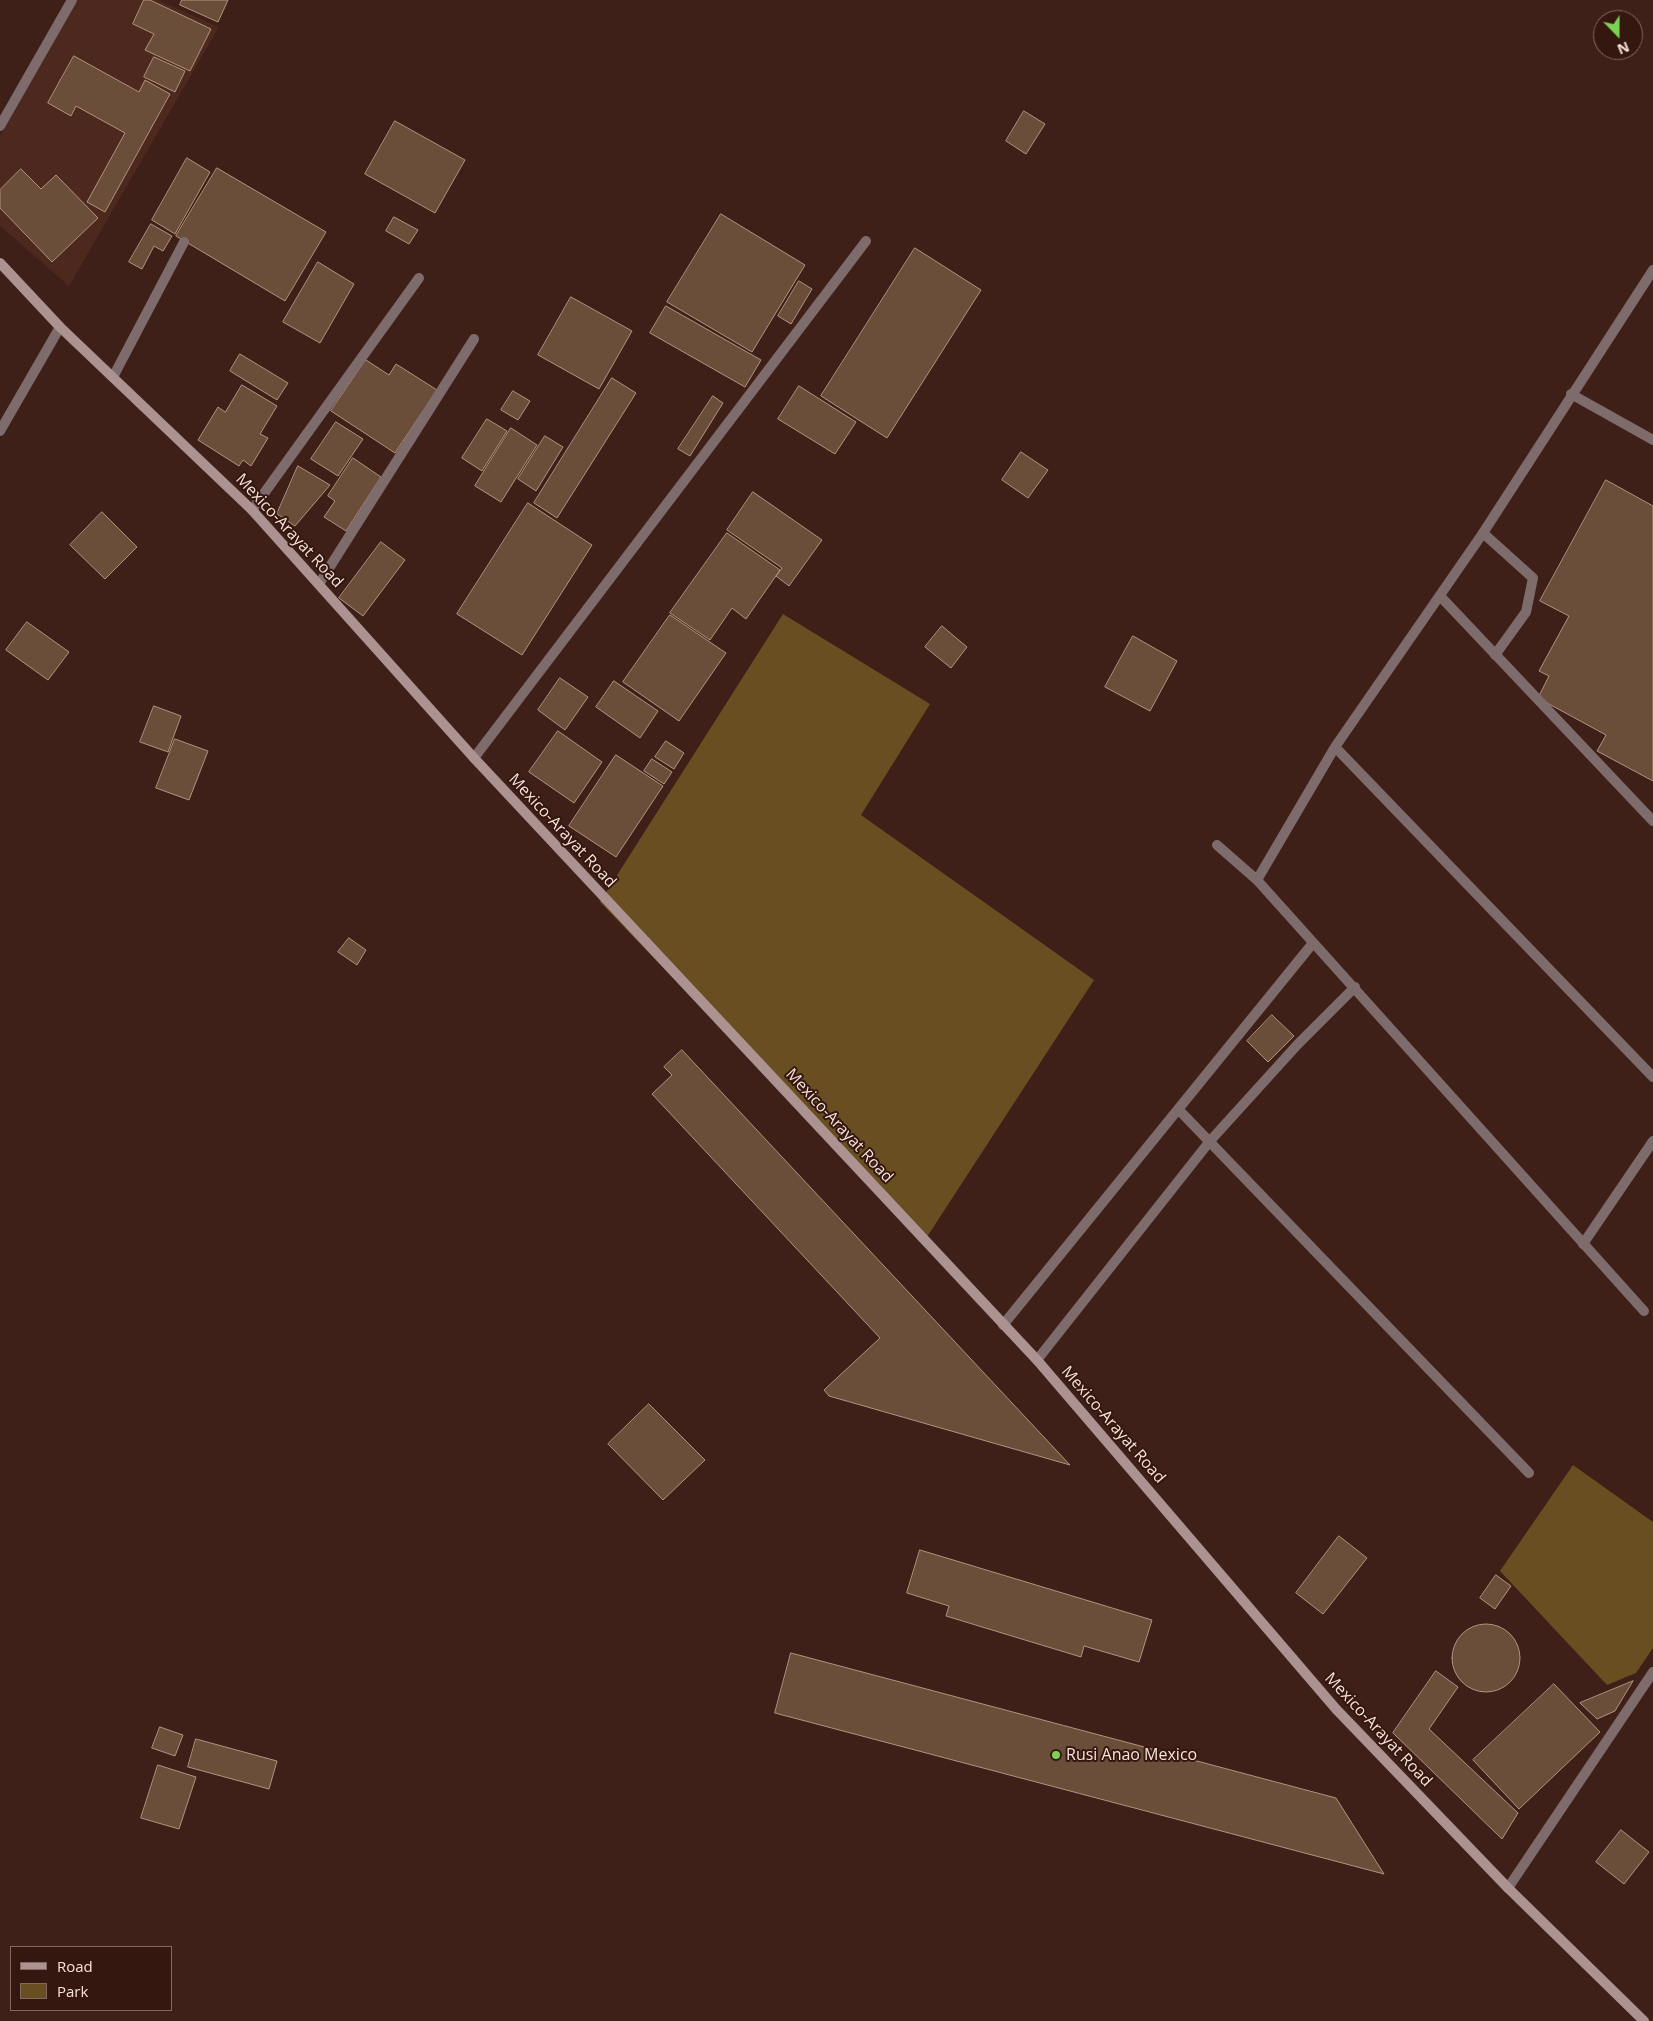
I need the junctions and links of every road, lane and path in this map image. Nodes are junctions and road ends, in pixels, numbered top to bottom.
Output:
1 (72, 0) edge
2 (0, 126) edge
3 (866, 241) dead end
4 (184, 242) dead end
5 (0, 263) edge
6 (1653, 270) edge
7 (419, 278) dead end
8 (60, 327) junction
9 (474, 339) dead end
10 (112, 377) junction
11 (1571, 394) junction
12 (0, 431) edge
13 (1653, 440) edge
14 (252, 510) junction
15 (1483, 533) junction
16 (319, 584) junction
17 (1440, 596) junction
18 (1495, 655) junction
19 (1335, 747) junction
20 (474, 758) junction
21 (1653, 821) edge
22 (1217, 845) dead end
23 (1257, 880) junction
24 (1313, 942) junction
25 (1355, 987) junction
26 (1653, 1077) edge
27 (1178, 1108) junction
28 (1653, 1141) edge
29 (1210, 1142) junction
30 (1583, 1244) junction
31 (1644, 1310) dead end
32 (1003, 1325) junction
33 (1037, 1360) junction
34 (1529, 1473) dead end
35 (1653, 1672) edge
36 (1508, 1888) junction
37 (1644, 2021) edge

1 - 2 street
3 - 20 street
4 - 10 street
5 - 8 main road, Mexico-Arayat Road
6 - 11 street
7 - 14 street
8 - 10 main road, Mexico-Arayat Road
8 - 12 street
9 - 16 street
10 - 14 main road, Mexico-Arayat Road
11 - 13 street
11 - 15 street
14 - 16 main road, Mexico-Arayat Road
15 - 17 street
15 - 18 street
16 - 20 main road, Mexico-Arayat Road
17 - 18 street
17 - 19 street
18 - 21 street
19 - 23 street
19 - 26 street
20 - 32 main road, Mexico-Arayat Road
22 - 23 street
23 - 24 street
24 - 25 street
24 - 27 street
25 - 29 street
25 - 30 street
27 - 29 street
27 - 32 street
28 - 30 street
29 - 33 street
29 - 34 street
30 - 31 street
32 - 33 main road, Mexico-Arayat Road
33 - 36 main road, Mexico-Arayat Road
35 - 36 street
36 - 37 main road, Mexico-Arayat Road

